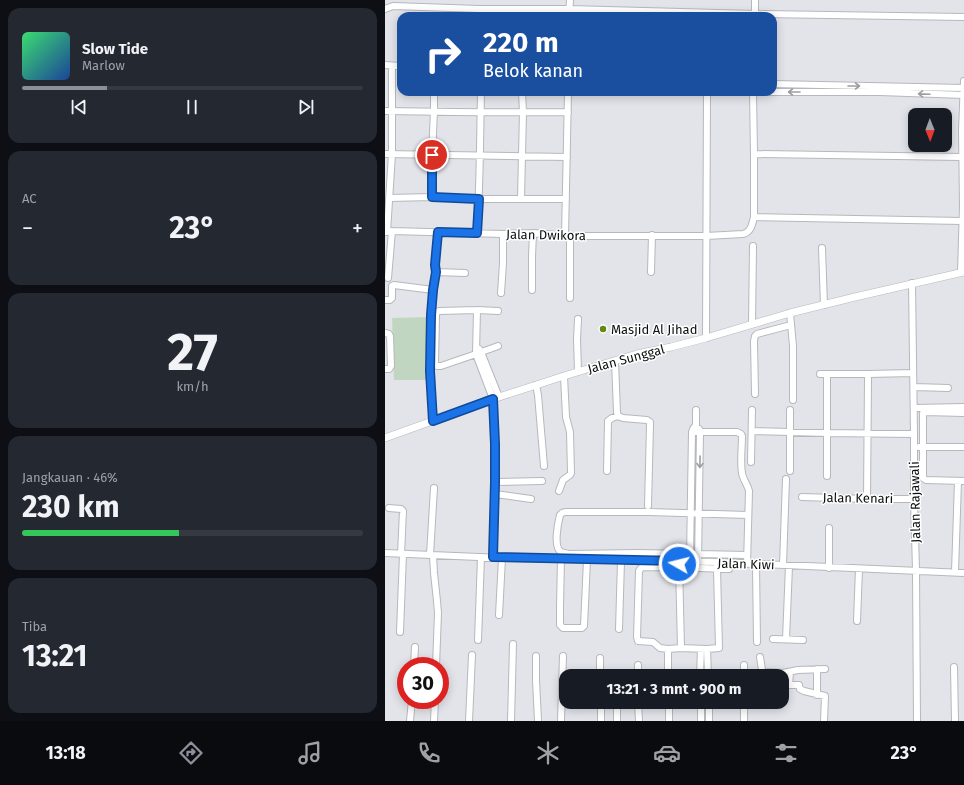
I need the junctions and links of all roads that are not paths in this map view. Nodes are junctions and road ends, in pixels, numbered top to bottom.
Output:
1 (569, 0) edge
2 (755, 0) edge
3 (393, 3) edge
4 (385, 9) edge
5 (546, 12) edge
6 (569, 12) edge
7 (755, 12) edge
8 (777, 15) edge
9 (964, 17) edge
10 (385, 65) edge
11 (392, 66) junction
12 (397, 66) edge
13 (964, 81) edge
14 (777, 84) edge
15 (964, 88) edge
16 (837, 89) junction
17 (880, 89) junction
18 (777, 91) edge
19 (964, 95) edge
20 (434, 96) edge
21 (481, 96) edge
22 (522, 96) edge
23 (568, 96) edge
24 (707, 96) edge
25 (753, 96) edge
26 (385, 111) edge
27 (392, 111) junction
28 (434, 111) junction
29 (523, 112) junction
30 (568, 112) junction
31 (481, 113) junction
32 (963, 130) edge
33 (388, 154) edge
34 (754, 154) junction
35 (432, 155) junction
36 (481, 156) junction
37 (522, 156) junction
38 (567, 157) junction
39 (962, 157) junction
40 (432, 197) junction
41 (389, 198) junction
42 (521, 198) junction
43 (479, 199) junction
44 (565, 199) junction
45 (963, 206) edge
46 (754, 217) junction
47 (962, 221) junction
48 (388, 232) edge
49 (438, 232) junction
50 (477, 233) junction
51 (533, 233) junction
52 (503, 234) junction
53 (652, 235) junction
54 (568, 236) junction
55 (706, 236) junction
56 (753, 246) dead end
57 (822, 248) dead end
58 (436, 272) junction
59 (651, 272) dead end
60 (963, 272) edge
61 (465, 273) dead end
62 (388, 278) dead end
63 (912, 284) junction
64 (433, 290) junction
65 (532, 290) dead end
66 (501, 293) dead end
67 (570, 298) dead end
68 (385, 300) edge
69 (824, 305) junction
70 (477, 310) junction
71 (498, 310) dead end
72 (790, 313) junction
73 (578, 319) dead end
74 (752, 324) junction
75 (791, 325) junction
76 (385, 333) edge
77 (706, 338) junction
78 (498, 346) dead end
79 (478, 351) junction
80 (615, 361) junction
81 (385, 369) edge
82 (578, 372) junction
83 (913, 373) junction
84 (820, 374) dead end
85 (564, 376) junction
86 (827, 378) dead end
87 (868, 378) dead end
88 (536, 385) junction
89 (913, 387) junction
90 (947, 388) dead end
91 (755, 394) dead end
92 (496, 398) junction
93 (793, 400) dead end
94 (964, 407) edge
95 (914, 408) junction
96 (696, 410) dead end
97 (752, 410) dead end
98 (790, 410) dead end
99 (964, 412) edge
100 (618, 416) junction
101 (433, 421) junction
102 (696, 425) junction
103 (752, 431) junction
104 (692, 432) junction
105 (700, 432) junction
106 (790, 433) junction
107 (827, 434) junction
108 (867, 434) junction
109 (914, 434) junction
110 (385, 438) edge
111 (914, 447) junction
112 (923, 447) junction
113 (964, 447) edge
114 (751, 462) dead end
115 (544, 466) dead end
116 (607, 471) dead end
117 (790, 471) dead end
118 (827, 476) dead end
119 (786, 479) dead end
120 (542, 481) dead end
121 (961, 481) edge
122 (495, 482) junction
123 (434, 488) dead end
124 (559, 491) dead end
125 (495, 494) junction
126 (802, 498) dead end
127 (531, 499) dead end
128 (867, 499) junction
129 (914, 499) junction
130 (649, 506) dead end
131 (389, 508) dead end
132 (691, 513) junction
133 (699, 513) junction
134 (748, 515) junction
135 (829, 528) dead end
136 (385, 553) edge
137 (402, 554) junction
138 (689, 554) junction
139 (699, 554) junction
140 (431, 555) junction
141 (747, 555) junction
142 (481, 557) junction
143 (493, 557) junction
144 (501, 558) junction
145 (561, 559) junction
146 (587, 560) junction
147 (621, 560) junction
148 (690, 562) junction
149 (698, 562) junction
150 (679, 564) junction
151 (747, 564) junction
152 (756, 564) junction
153 (717, 566) junction
154 (786, 566) junction
155 (829, 568) junction
156 (859, 568) junction
157 (729, 569) dead end
158 (916, 570) junction
159 (955, 572) junction
160 (964, 573) edge
161 (499, 614) dead end
162 (857, 621) dead end
163 (619, 629) dead end
164 (400, 632) dead end
165 (773, 639) dead end
166 (786, 639) junction
167 (477, 640) dead end
168 (803, 640) dead end
169 (757, 642) dead end
170 (513, 644) dead end
171 (415, 647) dead end
172 (681, 648) junction
173 (668, 649) junction
174 (704, 649) junction
175 (472, 655) dead end
176 (536, 656) dead end
177 (563, 656) dead end
178 (414, 657) edge
179 (436, 657) edge
180 (760, 657) dead end
181 (600, 658) dead end
182 (744, 664) dead end
183 (638, 665) dead end
184 (954, 668) dead end
185 (600, 669) edge
186 (638, 669) edge
187 (668, 669) edge
188 (701, 669) edge
189 (707, 669) edge
190 (744, 669) edge
191 (817, 669) junction
192 (825, 669) dead end
193 (790, 672) junction
194 (817, 695) junction
195 (411, 709) edge
196 (435, 709) edge
197 (601, 709) edge
198 (617, 709) edge
199 (638, 709) edge
200 (669, 709) edge
201 (701, 709) edge
202 (709, 709) edge
203 (745, 709) edge
204 (410, 721) edge
205 (434, 721) edge
206 (469, 721) edge
207 (511, 721) edge
208 (538, 721) edge
209 (561, 721) edge
210 (601, 721) edge
211 (617, 721) edge
212 (639, 721) edge
213 (669, 721) edge
214 (701, 721) edge
215 (709, 721) edge
216 (744, 721) edge
217 (824, 721) edge
218 (917, 721) edge
219 (955, 721) edge

1 - 6 street
2 - 7 street
3 - 4 street
3 - 5 street
8 - 9 street
10 - 11 street
11 - 12 street
11 - 27 street
13 - 15 street
14 - 16 street
15 - 17 street
15 - 19 street
16 - 17 street
16 -> 18 street
19 -> 17 street
19 - 32 street
20 - 28 street
21 - 31 street
22 - 29 street
23 - 30 street
24 - 55 street
25 - 34 street
26 - 27 street
27 - 28 street
27 - 33 street
28 - 31 street
28 - 35 street
29 - 30 street
29 - 31 street
29 - 37 street
30 - 38 street
31 - 36 street
32 - 39 street
33 - 35 street
33 - 41 street
34 - 39 street
34 - 46 street
35 - 36 street
35 - 40 street
36 - 37 street
36 - 43 street
37 - 38 street
37 - 42 street
38 - 44 street
39 - 45 street
40 - 41 street
40 - 43 street
41 - 48 street
42 - 43 street
42 - 44 street
43 - 50 street
44 - 54 street
45 - 47 street
46 - 47 street
46 - 55 street, Jalan Dwikora
47 - 60 street
48 - 49 street, Jalan Dwikora
48 - 62 street
49 - 50 street, Jalan Dwikora
49 - 58 street
50 - 52 street, Jalan Dwikora
51 - 52 street, Jalan Dwikora
51 - 54 street, Jalan Dwikora
51 - 65 street
52 - 66 street
53 - 54 street, Jalan Dwikora
53 - 55 street, Jalan Dwikora
53 - 59 street
54 - 67 street
55 - 77 street
56 - 74 street
57 - 69 street
58 - 61 street
58 - 64 street
60 - 63 main road, Jalan Sunggal
63 - 69 main road, Jalan Sunggal
63 - 83 street, Jalan Rajawali
64 - 68 street
64 - 101 street
69 - 72 main road, Jalan Sunggal
70 - 71 street
70 - 79 street
70 - 79 street
72 - 74 main road, Jalan Sunggal
72 - 75 street
73 - 82 street
74 - 77 main road, Jalan Sunggal
75 - 91 street
75 - 93 street
76 - 81 street
77 - 80 main road, Jalan Sunggal
78 - 79 street
79 - 92 street
80 - 82 main road, Jalan Sunggal
80 - 100 street
82 - 85 main road, Jalan Sunggal
83 - 84 street
83 - 89 street, Jalan Rajawali
85 - 88 main road, Jalan Sunggal
85 - 124 street
86 - 107 street
87 - 108 street
88 - 92 main road, Jalan Sunggal
88 - 115 street
89 - 90 street
89 - 95 street, Jalan Rajawali
92 - 101 main road, Jalan Sunggal
92 - 122 street
94 - 95 street
95 - 109 street, Jalan Rajawali
96 - 102 street
97 - 103 street
98 - 106 street
99 - 112 street
100 - 116 street
100 - 130 street
101 - 110 main road, Jalan Sunggal
102 - 104 street
102 - 105 street
103 - 106 street
103 - 114 street
104 - 105 street
104 - 132 street
105 -> 133 street
105 - 134 street
106 - 107 street
106 - 117 street
107 - 108 street
107 - 118 street
108 - 109 street
108 - 128 street
109 - 111 street, Jalan Rajawali
111 - 112 street
111 - 129 street, Jalan Rajawali
112 - 113 street
112 - 121 street
119 - 154 street
120 - 122 street
121 - 159 street
122 - 125 street
123 - 140 street
125 - 127 street
125 - 143 street
126 - 128 street, Jalan Kenari
128 - 129 street, Jalan Kenari
129 - 158 street, Jalan Rajawali
131 - 137 street
132 - 133 street
132 - 138 street
132 - 138 street
133 - 134 street
133 - 139 street
134 - 141 street
135 - 155 street
136 - 137 street, Jalan Kiwi
137 - 140 street, Jalan Kiwi
137 - 164 street
138 - 148 street
139 - 141 street
139 - 149 street
140 - 142 street, Jalan Kiwi
140 - 179 street
141 - 151 street
142 - 143 street, Jalan Kiwi
142 - 167 street
143 - 144 street, Jalan Kiwi
144 - 145 street, Jalan Kiwi
144 - 161 street
145 - 146 street, Jalan Kiwi
145 - 146 street
146 - 147 street, Jalan Kiwi
147 - 150 street, Jalan Kiwi
147 - 163 street
148 - 149 street, Jalan Kiwi
148 - 150 street, Jalan Kiwi
149 - 153 street, Jalan Kiwi
150 - 153 street
150 - 172 street
150 - 173 street
151 - 152 street, Jalan Kiwi
151 - 153 street, Jalan Kiwi
152 - 154 street, Jalan Kiwi
152 - 169 street
153 - 157 street
153 - 174 street
154 - 155 street, Jalan Kiwi
154 - 166 street
155 - 156 street, Jalan Kiwi
156 - 158 street, Jalan Kiwi
156 - 162 street
158 - 159 street, Jalan Kiwi
158 - 218 street, Jalan Rajawali
159 - 160 street, Jalan Kiwi
165 - 166 street
166 - 168 street
170 - 207 street
171 - 178 street
172 - 173 street
172 - 174 street
173 - 187 street
174 - 188 street
174 - 189 street
175 - 206 street
176 - 208 street
177 - 209 street
180 - 193 street
181 - 185 street
182 - 190 street
183 - 186 street
184 - 219 street
191 - 192 street
191 - 193 street
191 - 194 street
193 - 194 street
194 - 217 street
195 - 204 street
196 - 205 street
197 - 210 street
198 - 211 street
199 - 212 street
200 - 213 street
201 - 214 street
202 - 215 street
203 - 216 street

